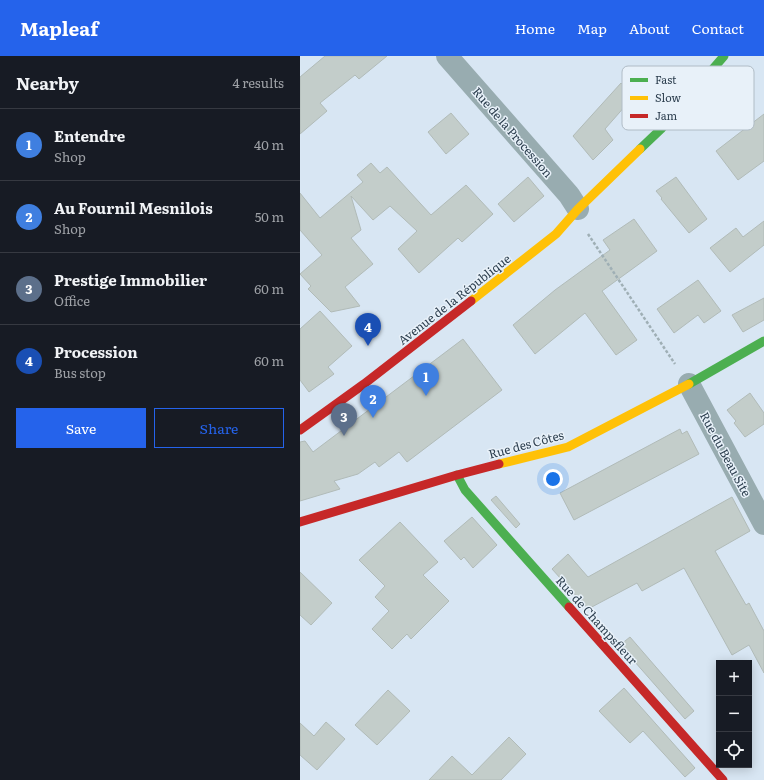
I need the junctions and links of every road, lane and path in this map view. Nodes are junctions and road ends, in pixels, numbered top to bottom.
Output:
1 (447, 56) edge
2 (724, 56) edge
3 (715, 66) edge
4 (660, 130) edge
5 (578, 209) junction
6 (588, 234) dead end
7 (764, 341) edge
8 (689, 384) junction
9 (300, 430) edge
10 (456, 475) junction
11 (300, 522) edge
12 (764, 524) edge
13 (723, 780) edge

1 - 5 street, Rue de la Procession
2 - 3 street, Avenue de la République
4 - 5 street, Avenue de la République
5 - 9 street, Avenue de la République
6 - 8 path
7 - 8 street, Rue des Côtes
8 - 10 street, Rue des Côtes
8 - 12 street, Rue du Beau Site
10 - 11 street, Rue des Côtes
10 - 13 street, Rue de Champsfleur

